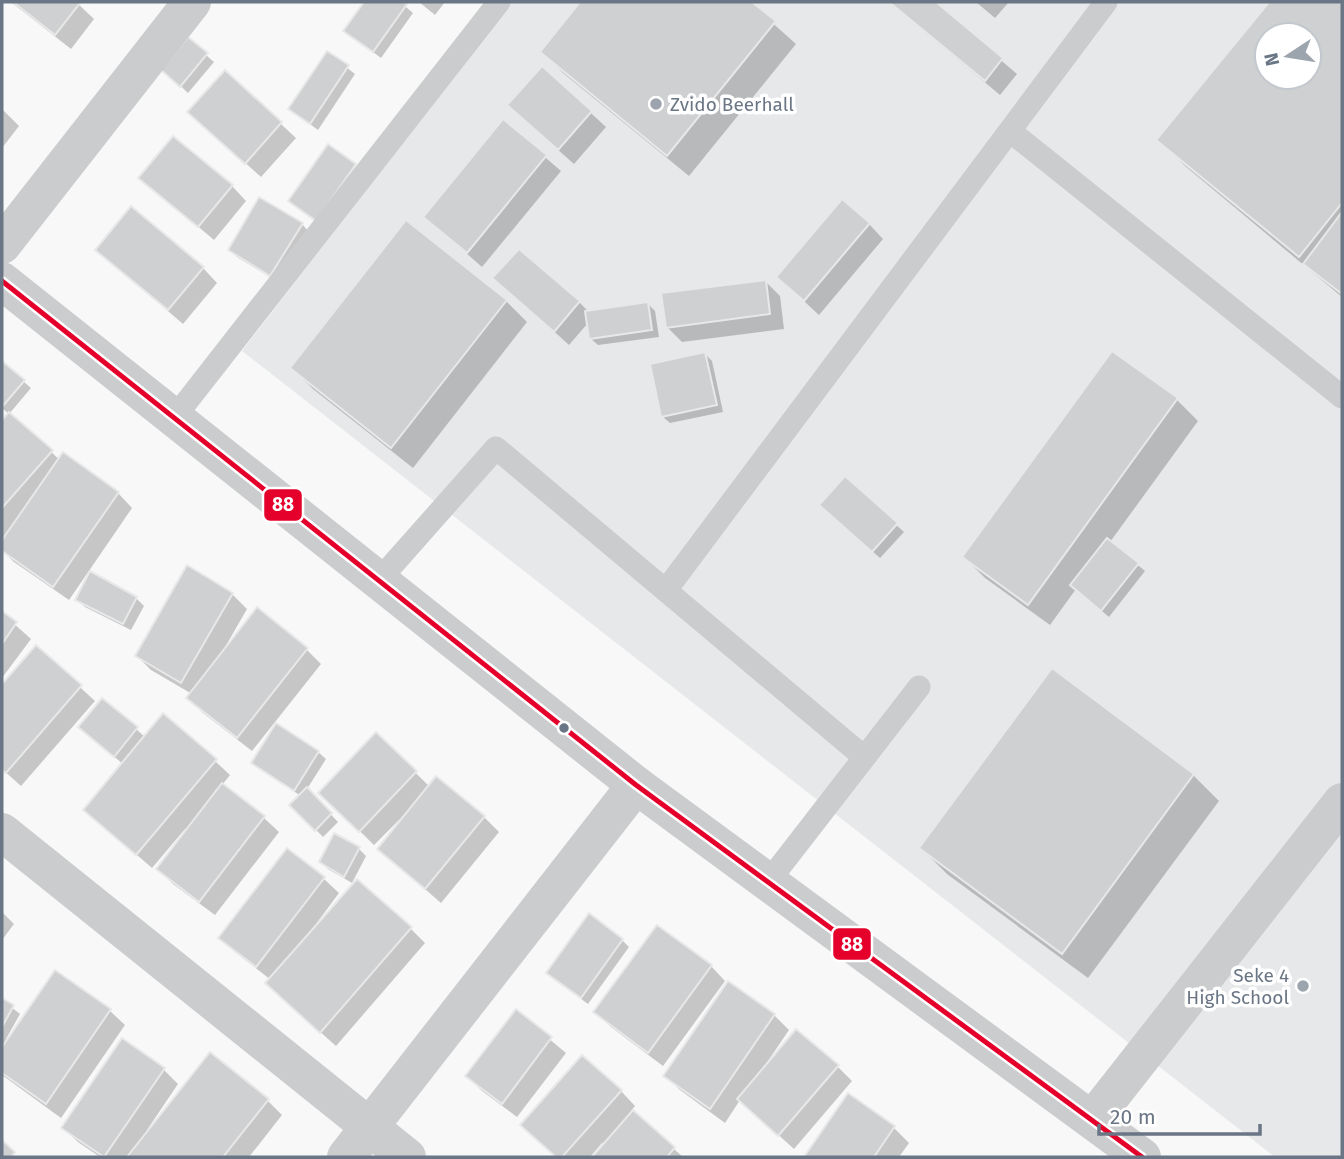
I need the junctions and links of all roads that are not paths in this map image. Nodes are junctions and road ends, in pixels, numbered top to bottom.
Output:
1 (192, 2) edge
2 (499, 2) edge
3 (1107, 2) edge
4 (1010, 131) junction
5 (2, 245) edge
6 (2, 281) edge
7 (1342, 397) edge
8 (174, 418) junction
9 (379, 580) junction
10 (666, 590) junction
11 (919, 687) dead end
12 (864, 757) junction
13 (636, 785) junction
14 (1342, 802) edge
15 (2, 832) edge
16 (768, 882) junction
17 (1093, 1119) junction
18 (369, 1128) junction
19 (346, 1157) edge
20 (407, 1157) edge
21 (1142, 1157) edge

1 - 5 street
2 - 8 lane
3 - 4 lane
4 - 7 lane
4 - 10 lane
6 - 8 street
8 - 9 street
9 - 10 lane
9 - 13 street
10 - 12 lane
11 - 12 lane
12 - 16 lane
13 - 16 street
13 - 18 street
14 - 17 street
15 - 18 street
16 - 17 street
17 - 21 street
18 - 19 street
18 - 20 street

